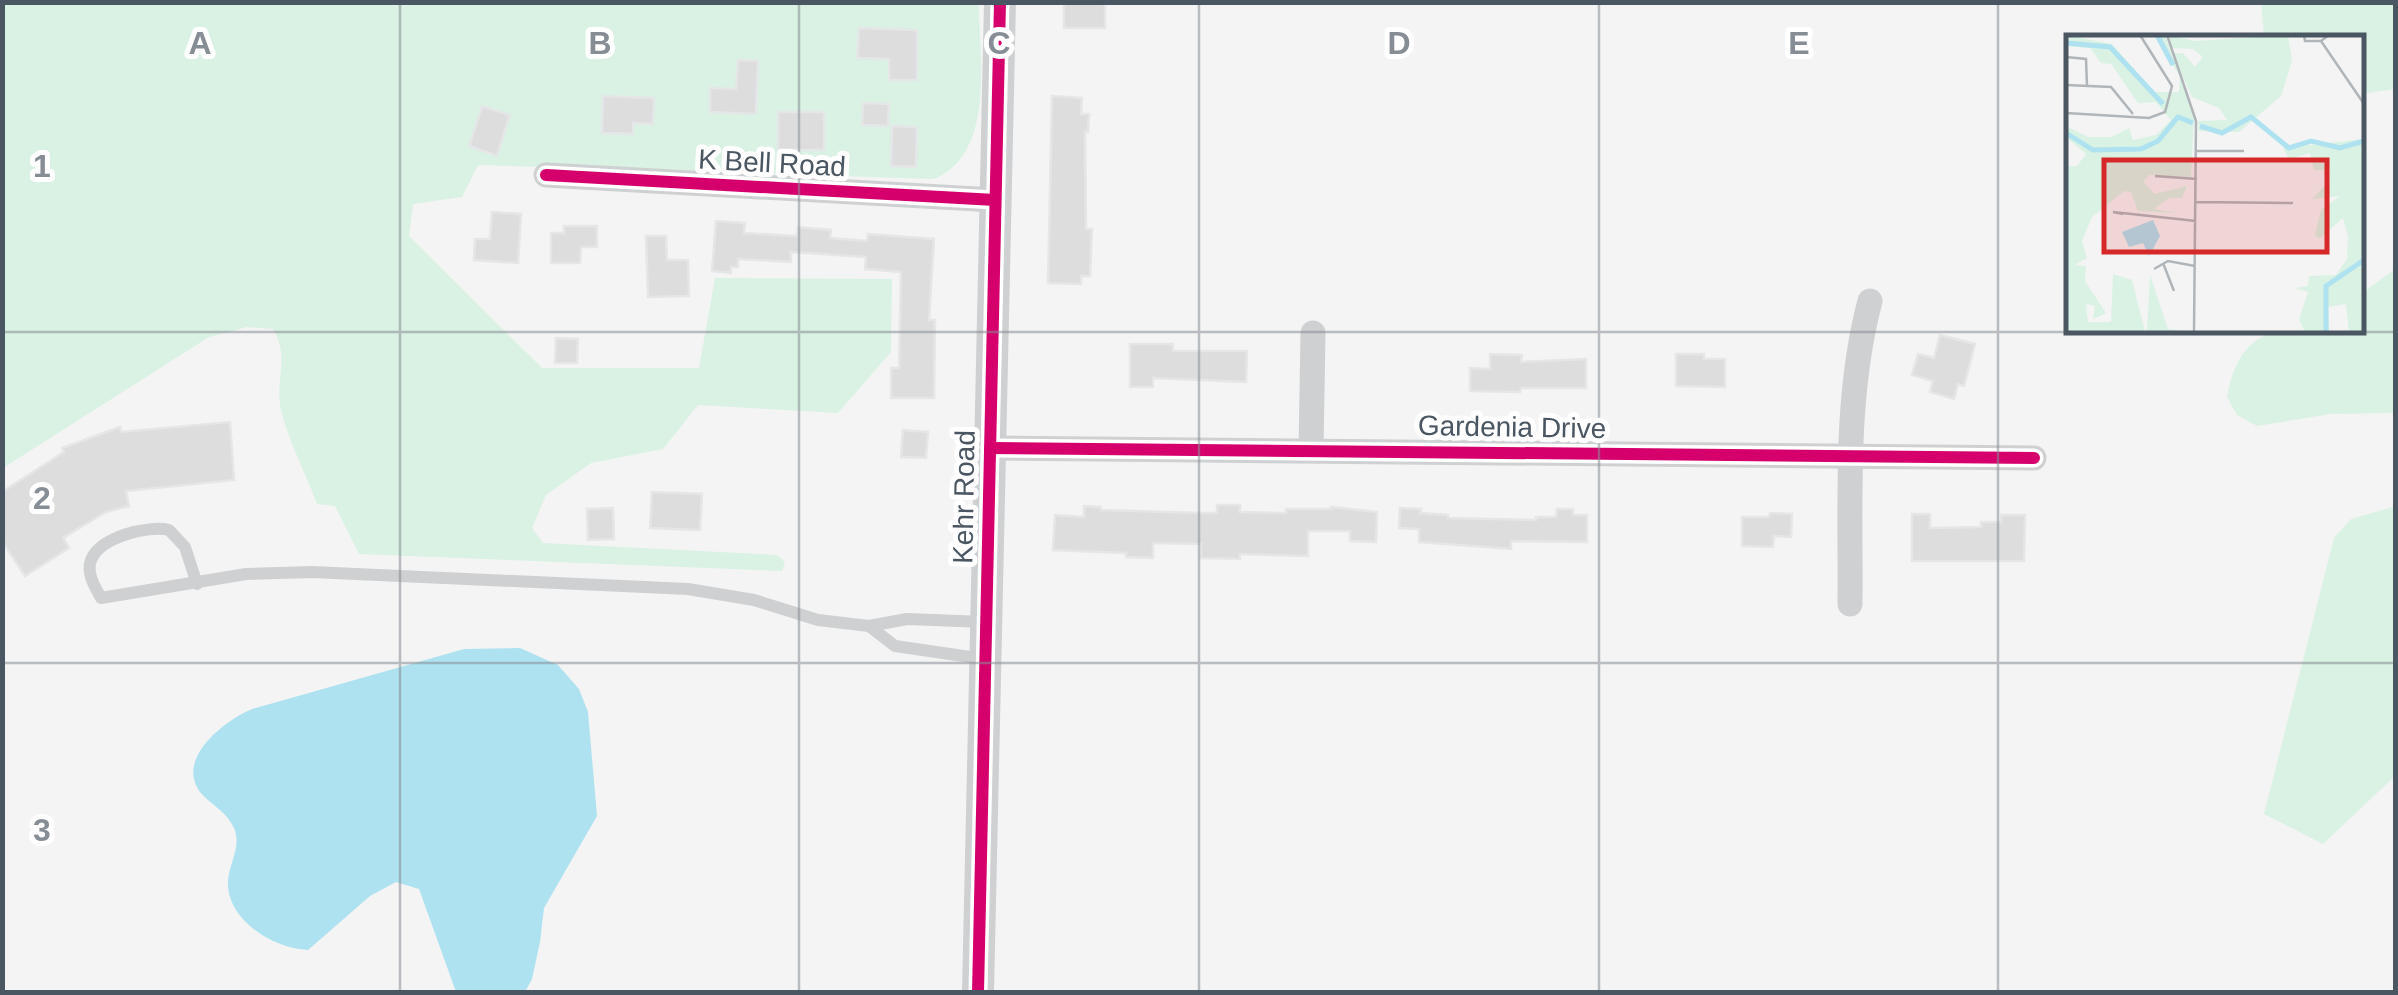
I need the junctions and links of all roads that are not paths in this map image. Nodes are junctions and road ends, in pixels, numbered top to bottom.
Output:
1 (1000, 2) edge
2 (546, 175) dead end
3 (996, 200) junction
4 (1870, 301) dead end
5 (1313, 333) dead end
6 (990, 448) junction
7 (1311, 450) junction
8 (1852, 456) junction
9 (2034, 458) dead end
10 (197, 584) junction
11 (1850, 604) dead end
12 (987, 622) junction
13 (869, 626) junction
14 (987, 659) junction
15 (978, 992) edge

1 - 3 street, Kehr Road
2 - 3 street, K Bell Road
3 - 6 street, Kehr Road
4 - 8 street
5 - 7 street
6 - 7 street, Gardenia Drive
6 - 12 street, Kehr Road
7 - 8 street, Gardenia Drive
8 - 9 street, Gardenia Drive
8 - 11 street
10 - 10 lane
10 - 13 lane
12 - 13 lane
12 - 14 street, Kehr Road
13 - 14 lane
14 - 15 street, Kehr Road

